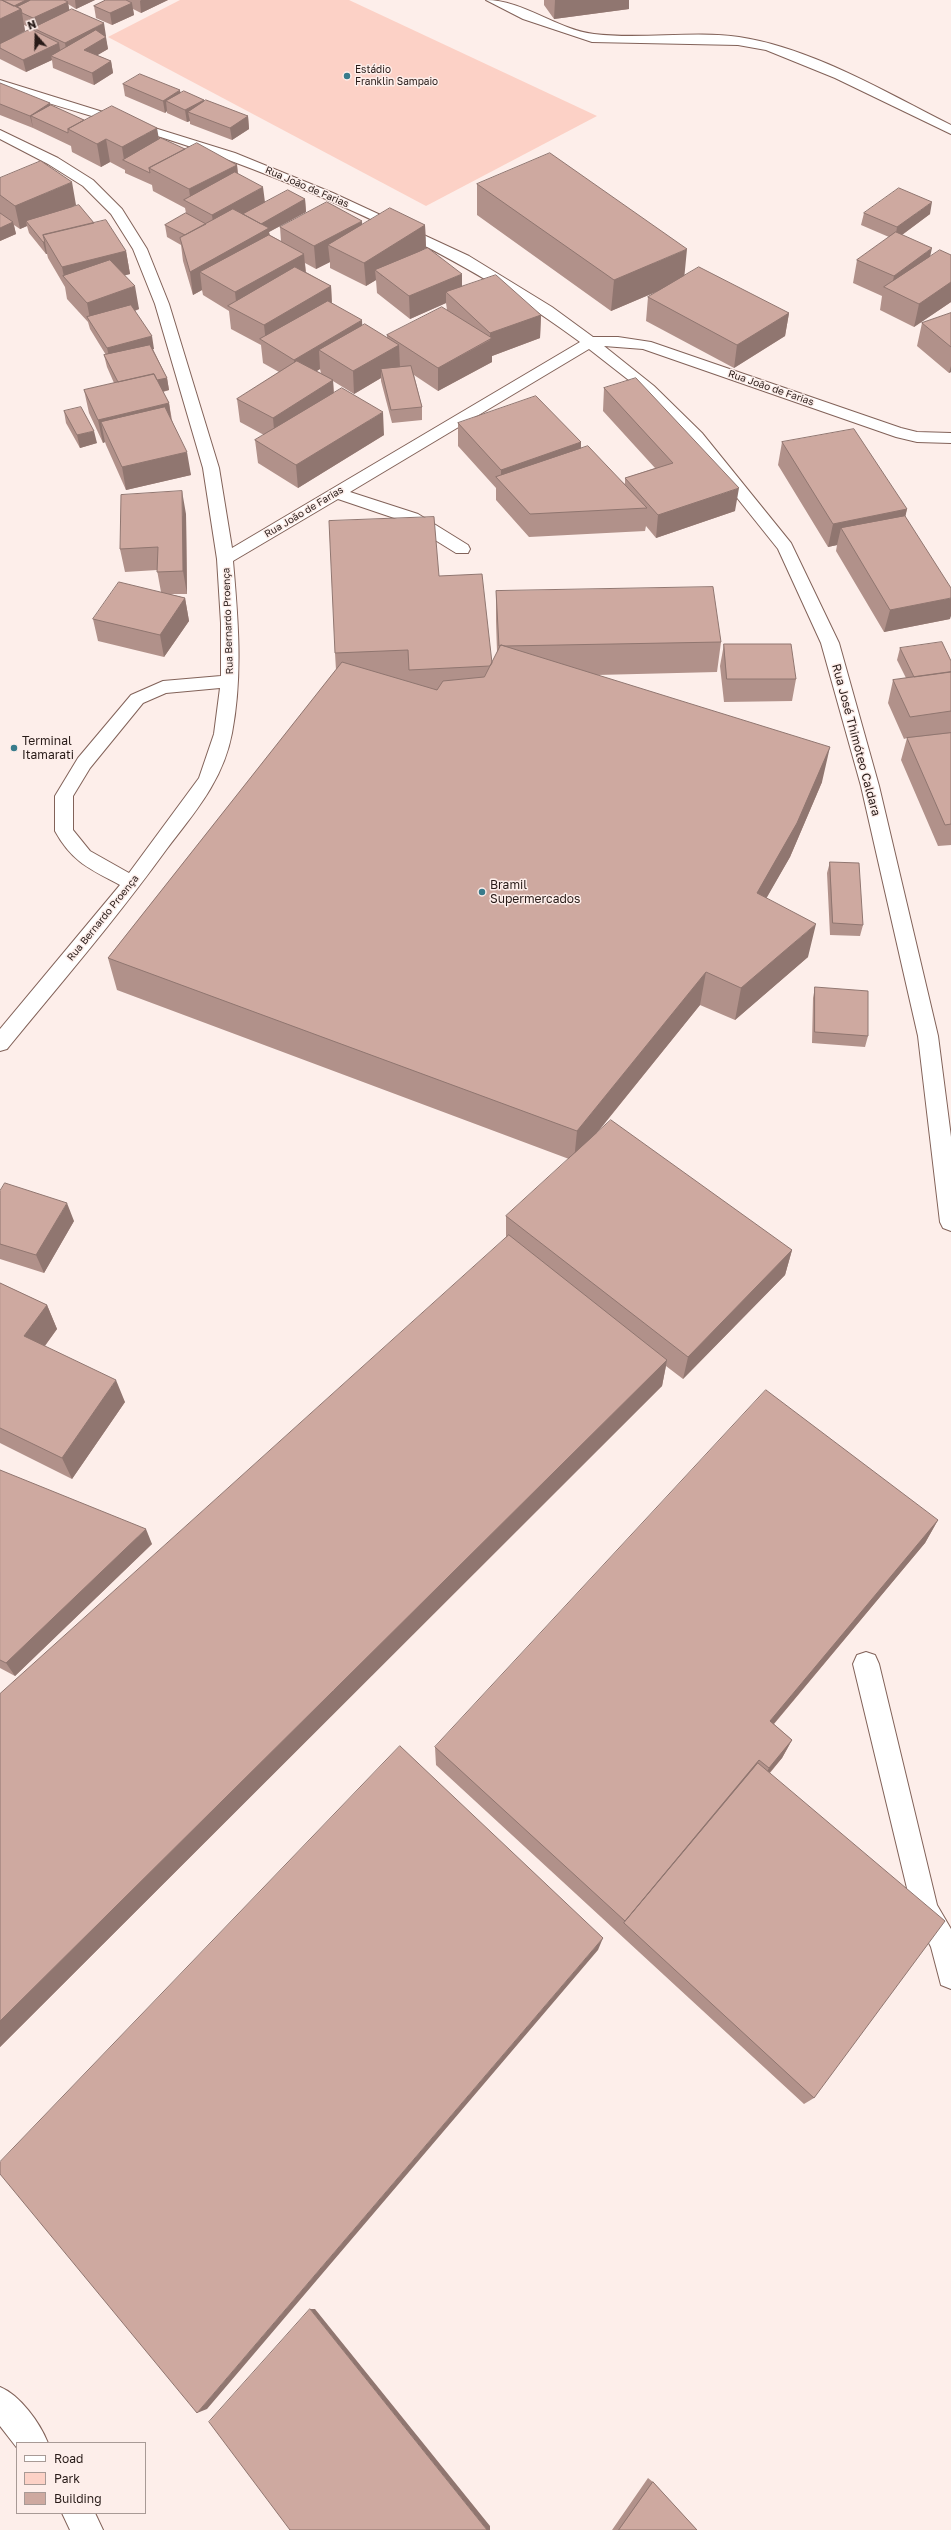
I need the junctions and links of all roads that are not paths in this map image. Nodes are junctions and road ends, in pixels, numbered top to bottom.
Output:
1 (492, 0) edge
2 (0, 84) edge
3 (951, 130) edge
4 (0, 134) edge
5 (590, 342) junction
6 (948, 442) edge
7 (337, 493) junction
8 (462, 549) dead end
9 (226, 559) junction
10 (230, 681) junction
11 (132, 883) junction
12 (0, 1043) edge
13 (951, 1222) edge
14 (866, 1664) dead end
15 (951, 1975) edge
16 (0, 2402) edge
17 (32, 2442) edge
18 (79, 2514) edge
19 (87, 2530) edge

1 - 3 street
2 - 5 street, Rua João de Farias
4 - 9 street, Rua Bernardo Proença
5 - 6 street, Rua João de Farias
5 - 7 street, Rua João de Farias
5 - 13 street, Rua José Thimóteo Caldara
7 - 8 street
7 - 9 street, Rua João de Farias
9 - 10 street, Rua Bernardo Proença
10 - 11 street, Rua Bernardo Proença
10 - 11 street
11 - 12 street, Rua Bernardo Proença
14 - 15 street
16 - 17 street
18 - 19 street

